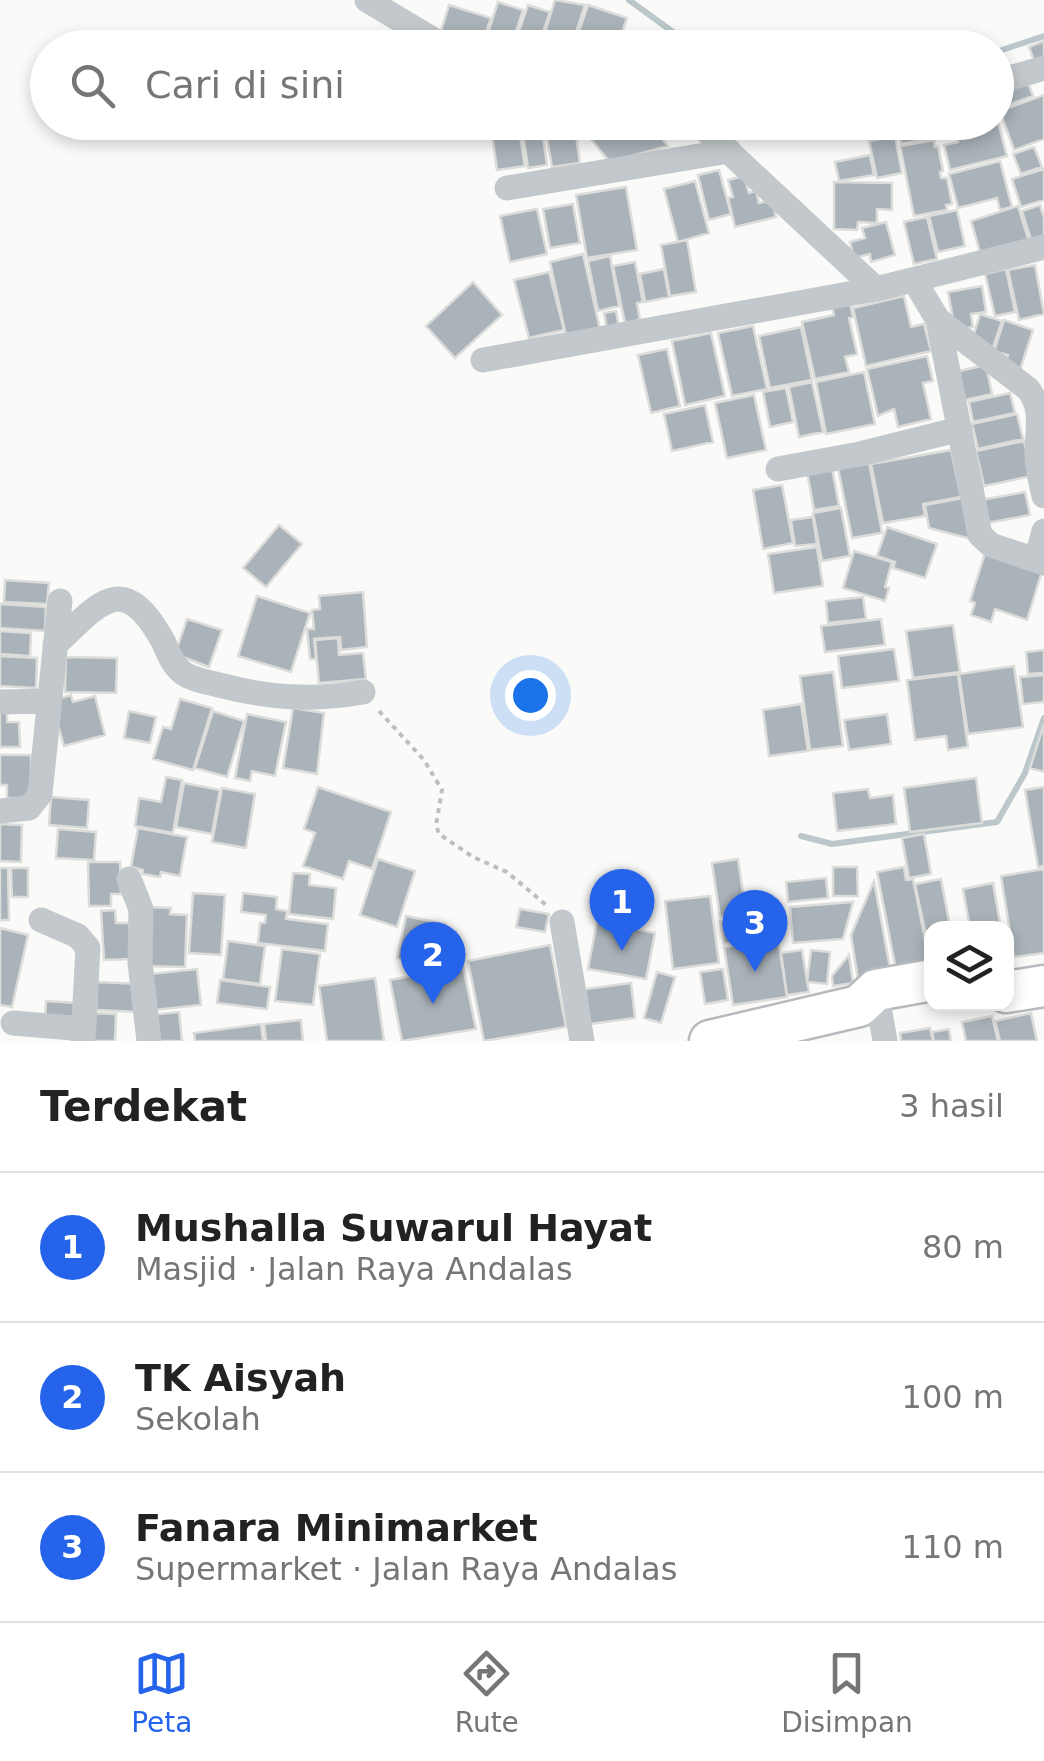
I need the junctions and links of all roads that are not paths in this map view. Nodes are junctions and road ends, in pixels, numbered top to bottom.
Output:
1 (366, 0) edge
2 (417, 30) edge
3 (1044, 68) edge
4 (1014, 77) edge
5 (717, 140) edge
6 (729, 151) junction
7 (507, 188) dead end
8 (1044, 247) edge
9 (914, 280) junction
10 (876, 290) junction
11 (938, 320) junction
12 (483, 360) dead end
13 (960, 428) junction
14 (1040, 458) edge
15 (778, 468) dead end
16 (1044, 496) edge
17 (1044, 531) edge
18 (1040, 562) edge
19 (60, 601) dead end
20 (54, 645) junction
21 (363, 692) road end
22 (48, 701) junction
23 (0, 702) edge
24 (0, 811) edge
25 (129, 879) dead end
26 (41, 920) dead end
27 (562, 922) road end
28 (1044, 961) edge
29 (1014, 966) edge
30 (924, 985) edge
31 (1044, 986) edge
32 (1014, 991) edge
33 (924, 1006) edge
34 (875, 1013) edge
35 (14, 1023) dead end
36 (83, 1035) edge
37 (149, 1041) edge
38 (582, 1041) edge
39 (710, 1041) edge

1 - 2 street
3 - 4 street
5 - 6 street
6 - 7 street
6 - 10 street
8 - 9 street
9 - 10 street
9 - 11 street
10 - 12 street
11 - 13 street
11 - 14 street
13 - 15 street
13 - 18 street
14 - 16 street
17 - 18 street
19 - 20 street
20 - 21 street
20 - 22 street
22 - 23 street
22 - 24 street
25 - 37 street
26 - 36 street
27 - 38 street
28 - 29 main road
30 - 34 main road
31 - 32 main road
33 - 34 main road
34 - 39 main road
35 - 36 street

